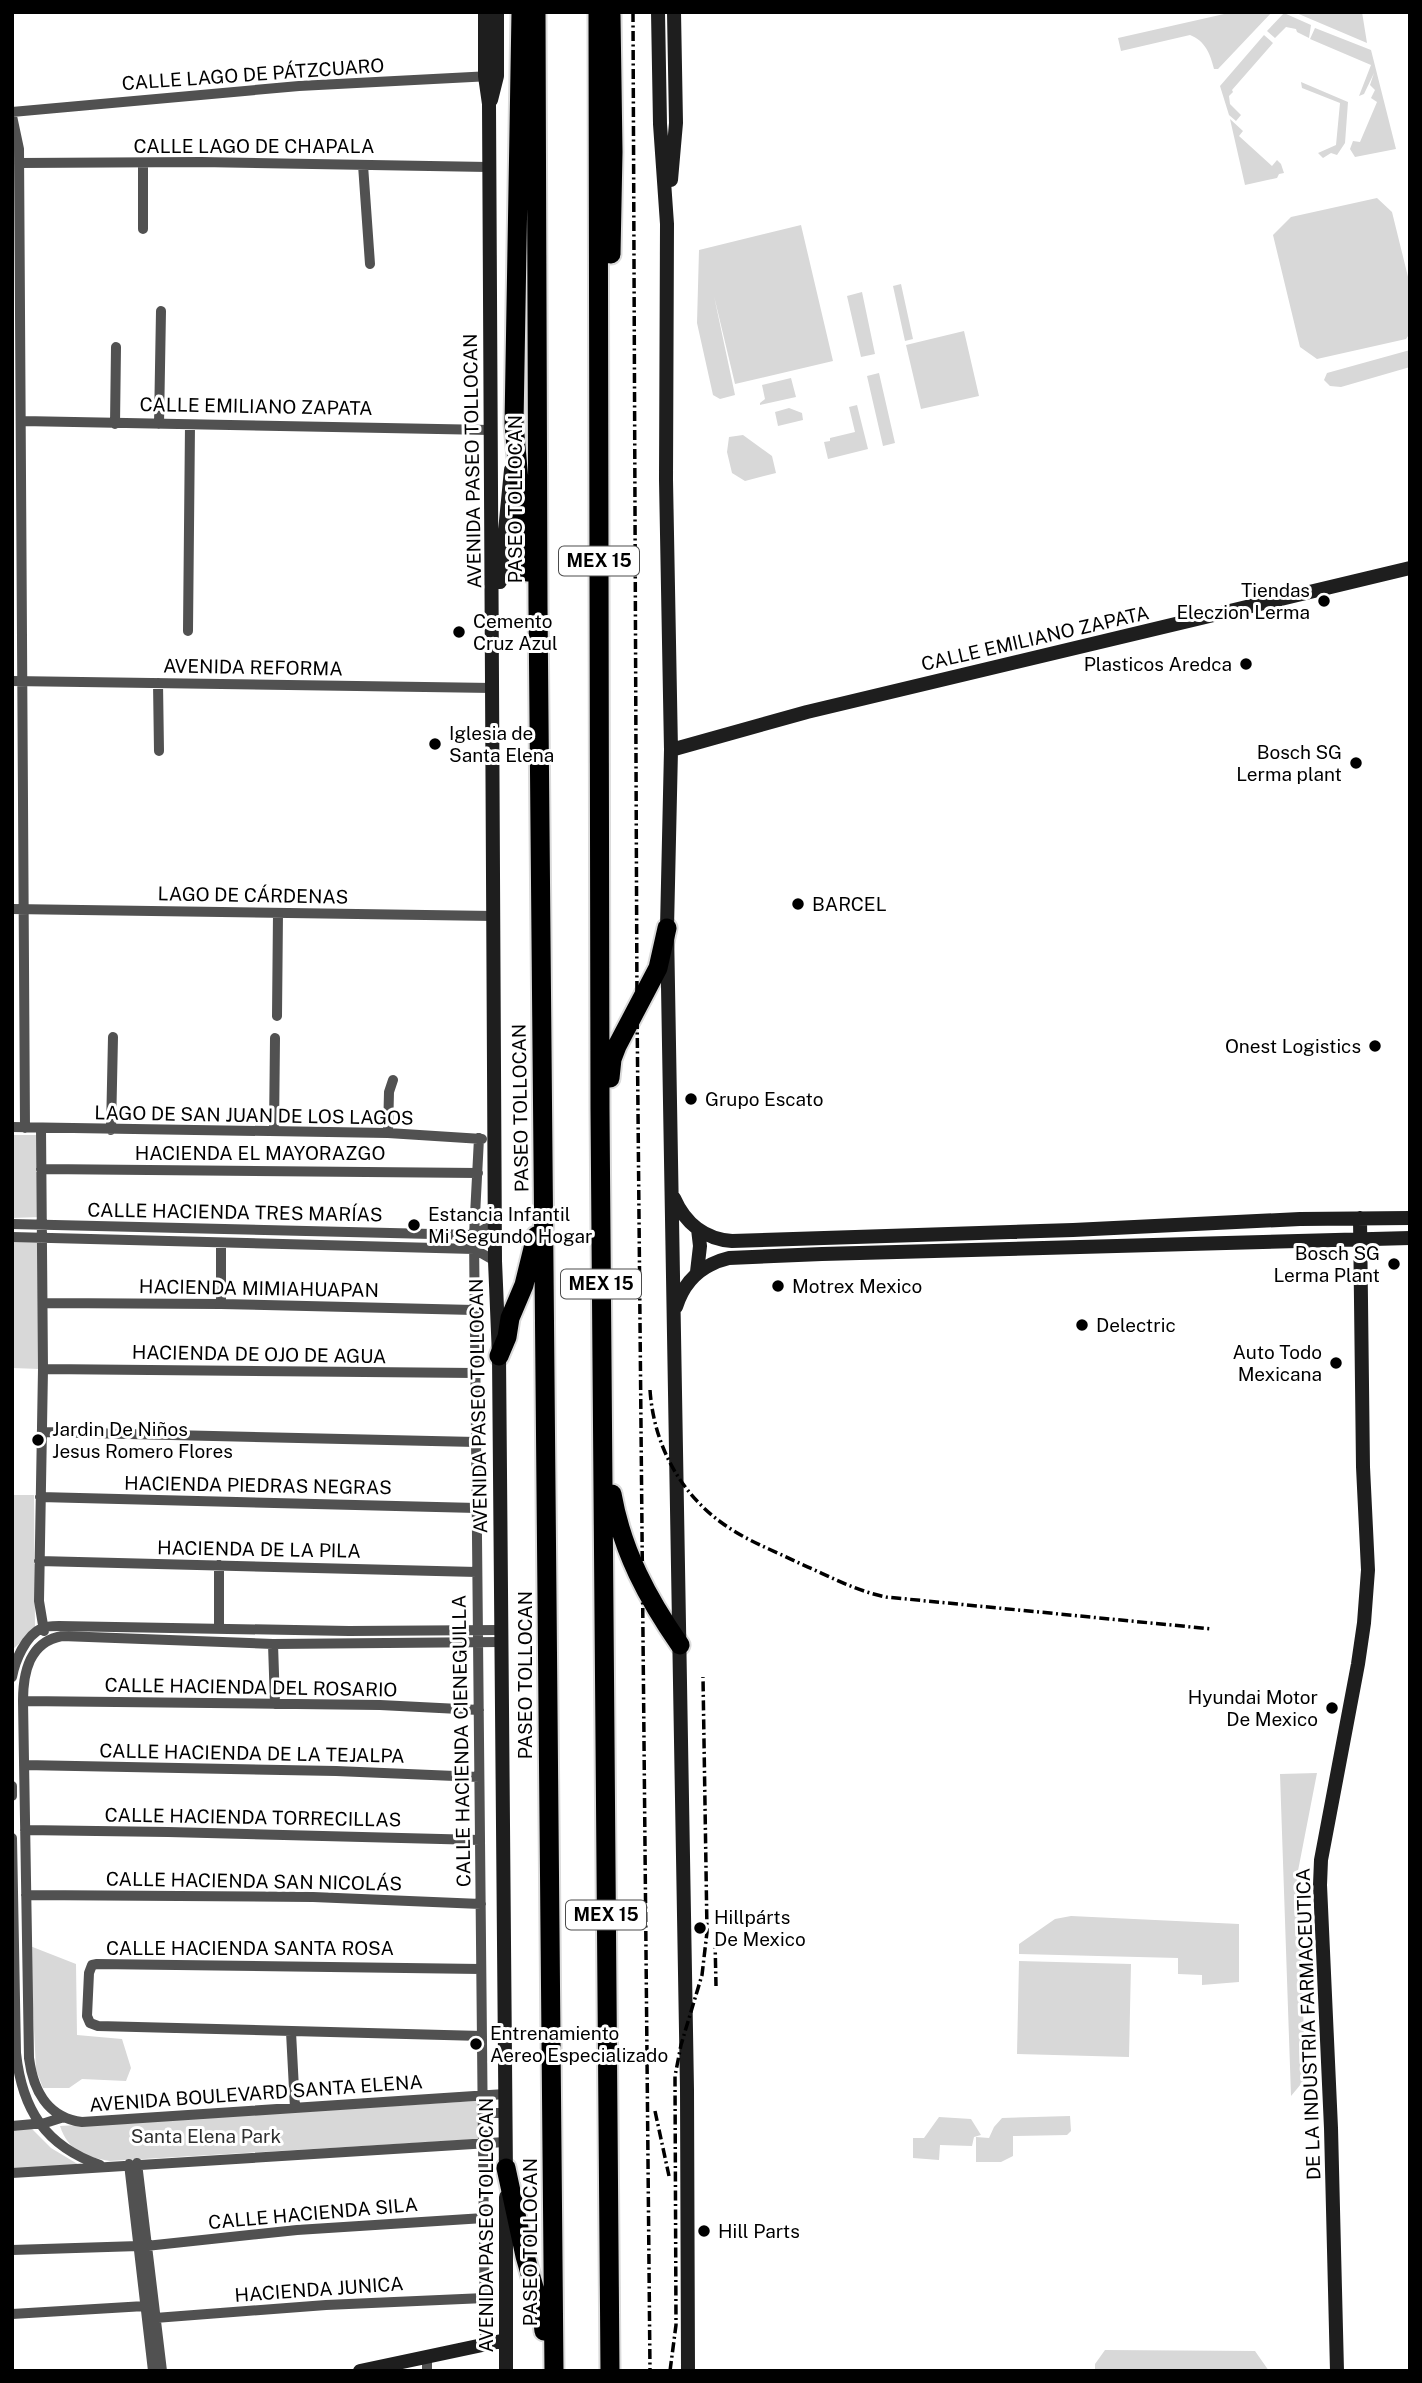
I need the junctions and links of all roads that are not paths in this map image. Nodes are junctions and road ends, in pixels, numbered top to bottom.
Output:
1 (485, 12) edge
2 (497, 12) edge
3 (521, 12) edge
4 (536, 12) edge
5 (598, 12) edge
6 (611, 12) edge
7 (658, 12) edge
8 (674, 12) edge
9 (491, 76) junction
10 (12, 114) edge
11 (19, 163) junction
12 (143, 163) junction
13 (363, 165) junction
14 (488, 167) junction
15 (667, 224) junction
16 (143, 229) dead end
17 (370, 264) dead end
18 (16, 281) edge
19 (161, 312) dead end
20 (598, 341) junction
21 (117, 347) dead end
22 (22, 421) junction
23 (115, 424) junction
24 (159, 424) junction
25 (514, 424) junction
26 (190, 425) junction
27 (490, 430) junction
28 (17, 445) edge
29 (17, 549) edge
30 (1410, 568) edge
31 (538, 606) junction
32 (493, 617) junction
33 (188, 631) dead end
34 (18, 681) edge
35 (158, 683) junction
36 (493, 688) junction
37 (670, 750) junction
38 (159, 751) dead end
39 (18, 830) edge
40 (18, 909) edge
41 (278, 913) junction
42 (494, 916) junction
43 (667, 928) junction
44 (278, 1016) dead end
45 (113, 1037) dead end
46 (275, 1038) dead end
47 (393, 1080) dead end
48 (600, 1109) junction
49 (12, 1127) edge
50 (25, 1128) junction
51 (41, 1128) junction
52 (111, 1130) junction
53 (274, 1131) junction
54 (388, 1133) junction
55 (478, 1138) junction
56 (496, 1139) junction
57 (41, 1169) junction
58 (478, 1173) junction
59 (671, 1186) junction
60 (544, 1201) junction
61 (1360, 1218) junction
62 (1410, 1218) edge
63 (495, 1223) junction
64 (12, 1224) edge
65 (43, 1225) junction
66 (155, 1228) junction
67 (698, 1229) junction
68 (1073, 1230) junction
69 (316, 1231) junction
70 (474, 1235) junction
71 (904, 1236) junction
72 (12, 1237) edge
73 (43, 1238) junction
74 (822, 1238) junction
75 (1360, 1238) junction
76 (1410, 1238) edge
77 (155, 1241) junction
78 (221, 1243) junction
79 (315, 1245) junction
80 (1071, 1248) junction
81 (474, 1250) junction
82 (905, 1251) junction
83 (822, 1254) junction
84 (495, 1261) junction
85 (697, 1272) junction
86 (43, 1303) junction
87 (221, 1304) junction
88 (474, 1310) junction
89 (675, 1311) junction
90 (499, 1356) junction
91 (43, 1369) junction
92 (475, 1373) junction
93 (42, 1432) junction
94 (476, 1442) junction
95 (603, 1460) junction
96 (40, 1497) junction
97 (477, 1508) junction
98 (39, 1561) junction
99 (219, 1565) junction
100 (477, 1572) junction
101 (166, 1627) junction
102 (42, 1628) junction
103 (219, 1628) junction
104 (500, 1636) junction
105 (349, 1637) junction
106 (478, 1637) junction
107 (48, 1640) junction
108 (167, 1640) junction
109 (274, 1643) junction
110 (680, 1645) junction
111 (12, 1677) edge
112 (23, 1701) junction
113 (275, 1704) junction
114 (479, 1710) junction
115 (24, 1765) junction
116 (479, 1777) junction
117 (16, 1787) edge
118 (12, 1796) edge
119 (25, 1830) junction
120 (12, 1838) edge
121 (480, 1840) junction
122 (12, 1881) edge
123 (12, 1895) edge
124 (26, 1895) junction
125 (481, 1903) junction
126 (13, 1954) edge
127 (481, 1969) junction
128 (28, 1986) junction
129 (15, 1987) junction
130 (291, 2032) junction
131 (14, 2034) edge
132 (482, 2036) junction
133 (483, 2094) junction
134 (505, 2094) junction
135 (295, 2108) junction
136 (483, 2113) junction
137 (505, 2113) junction
138 (64, 2117) junction
139 (40, 2124) junction
140 (12, 2126) edge
141 (505, 2142) junction
142 (483, 2143) junction
143 (133, 2164) junction
144 (105, 2167) junction
145 (506, 2168) junction
146 (12, 2173) edge
147 (484, 2218) junction
148 (142, 2246) junction
149 (12, 2250) edge
150 (146, 2276) junction
151 (485, 2298) junction
152 (145, 2306) junction
153 (12, 2314) edge
154 (155, 2318) junction
155 (506, 2340) junction
156 (485, 2344) junction
157 (427, 2364) edge
158 (153, 2371) edge
159 (162, 2371) edge
160 (360, 2371) edge
161 (506, 2371) edge
162 (551, 2371) edge
163 (610, 2371) edge
164 (688, 2371) edge
165 (1337, 2371) edge

1 - 9 main road, AVENIDA PASEO TOLLOCAN
2 - 9 main road, AVENIDA PASEO TOLLOCAN
3 - 25 highway
4 - 31 highway, PASEO TOLLOCAN / MEX 15
5 - 20 highway, MEX 15
6 - 20 highway
7 - 15 main road
8 - 15 main road
9 - 10 street, CALLE LAGO DE PÁTZCUARO
9 - 14 main road, AVENIDA PASEO TOLLOCAN
10 - 11 street
11 - 12 street, CALLE LAGO DE CHAPALA
11 - 18 street
12 - 13 street, CALLE LAGO DE CHAPALA
12 - 16 street
13 - 14 street, CALLE LAGO DE CHAPALA
13 - 17 street
14 - 27 main road, AVENIDA PASEO TOLLOCAN
15 - 37 main road
18 - 22 street
19 - 24 street
20 - 48 highway, MEX 15
21 - 23 street
22 - 23 street, CALLE EMILIANO ZAPATA
22 - 28 street
23 - 24 street, CALLE EMILIANO ZAPATA
24 - 26 street, CALLE EMILIANO ZAPATA
25 - 31 highway
25 - 32 main road
26 - 27 street, CALLE EMILIANO ZAPATA
26 - 33 street
27 - 32 main road, AVENIDA PASEO TOLLOCAN
28 - 29 street
29 - 34 street
30 - 37 main road, CALLE EMILIANO ZAPATA
31 - 60 highway, PASEO TOLLOCAN / MEX 15
32 - 36 main road, AVENIDA PASEO TOLLOCAN
34 - 35 street, AVENIDA REFORMA
34 - 39 street
35 - 36 street, AVENIDA REFORMA
35 - 38 street
36 - 42 main road, AVENIDA PASEO TOLLOCAN
37 - 43 main road
39 - 40 street
40 - 41 street, LAGO DE CÁRDENAS
40 - 50 street
41 - 42 street, LAGO DE CÁRDENAS
41 - 44 street
42 - 56 main road, AVENIDA PASEO TOLLOCAN
43 - 48 highway
43 - 59 main road
45 - 52 street
46 - 53 street
47 - 54 street
48 - 95 highway, MEX 15
49 - 50 street, LAGO DE SAN JUAN DE LOS LAGOS
50 - 51 street, LAGO DE SAN JUAN DE LOS LAGOS
51 - 52 street, LAGO DE SAN JUAN DE LOS LAGOS
51 - 57 street
52 - 53 street, LAGO DE SAN JUAN DE LOS LAGOS
53 - 54 street, LAGO DE SAN JUAN DE LOS LAGOS
54 - 55 street, LAGO DE SAN JUAN DE LOS LAGOS
55 - 56 street, LAGO DE SAN JUAN DE LOS LAGOS
55 - 58 street, CALLE HACIENDA CIENEGUILLA
56 - 63 main road, AVENIDA PASEO TOLLOCAN
57 - 58 street, HACIENDA EL MAYORAZGO
57 - 65 street
58 - 70 street, CALLE HACIENDA CIENEGUILLA
59 - 67 main road
59 - 89 main road
60 - 90 highway
60 - 162 highway, PASEO TOLLOCAN / MEX 15
61 - 62 main road
61 - 68 main road
61 - 75 main road, DE LA INDUSTRIA FARMACEUTICA
63 - 70 street
63 - 84 main road, AVENIDA PASEO TOLLOCAN
64 - 65 street, CALLE HACIENDA TRES MARÍAS
65 - 66 street, CALLE HACIENDA TRES MARÍAS
65 - 73 street
66 - 69 street, CALLE HACIENDA TRES MARÍAS
66 - 77 street
67 - 74 main road
67 - 85 main road
68 - 71 main road
68 - 80 street
69 - 70 street, CALLE HACIENDA TRES MARÍAS
69 - 79 street
70 - 81 street, CALLE HACIENDA CIENEGUILLA
71 - 74 main road
71 - 82 street
72 - 73 street, CALLE HACIENDA TRES MARÍAS
73 - 77 street, CALLE HACIENDA TRES MARÍAS
73 - 86 street
74 - 83 street
75 - 76 main road
75 - 80 main road
75 - 165 main road, DE LA INDUSTRIA FARMACEUTICA
77 - 78 street, CALLE HACIENDA TRES MARÍAS
78 - 79 street, CALLE HACIENDA TRES MARÍAS
78 - 87 street
79 - 81 street, CALLE HACIENDA TRES MARÍAS
80 - 82 main road
81 - 84 street, CALLE HACIENDA TRES MARÍAS
81 - 88 street, CALLE HACIENDA CIENEGUILLA
82 - 83 main road
83 - 85 main road
84 - 90 main road, AVENIDA PASEO TOLLOCAN
85 - 89 main road
86 - 87 street, HACIENDA MIMIAHUAPAN
86 - 91 street
87 - 88 street, HACIENDA MIMIAHUAPAN
88 - 92 street, CALLE HACIENDA CIENEGUILLA
89 - 110 main road
90 - 104 main road, AVENIDA PASEO TOLLOCAN
91 - 92 street, HACIENDA DE OJO DE AGUA
91 - 93 street
92 - 94 street, CALLE HACIENDA CIENEGUILLA
93 - 94 street
93 - 96 street
94 - 97 street, CALLE HACIENDA CIENEGUILLA
95 - 110 highway
95 - 163 highway, MEX 15
96 - 97 street, HACIENDA PIEDRAS NEGRAS
96 - 98 street
97 - 100 street, CALLE HACIENDA CIENEGUILLA
98 - 99 street, HACIENDA DE LA PILA
98 - 102 street
99 - 100 street, HACIENDA DE LA PILA
99 - 103 street
100 - 106 street, CALLE HACIENDA CIENEGUILLA
101 - 102 street
101 - 103 street
101 - 108 street
102 - 107 street
102 - 111 street
103 - 105 street
104 - 106 street
104 - 134 main road, AVENIDA PASEO TOLLOCAN
105 - 106 street
105 - 109 street
106 - 114 street, CALLE HACIENDA CIENEGUILLA
107 - 108 street
107 - 112 street
108 - 109 street
109 - 113 street
110 - 164 main road
112 - 113 street, CALLE HACIENDA DEL ROSARIO
112 - 115 street
113 - 114 street, CALLE HACIENDA DEL ROSARIO
114 - 116 street, CALLE HACIENDA CIENEGUILLA
115 - 116 street, CALLE HACIENDA DE LA TEJALPA
115 - 117 street
116 - 121 street, CALLE HACIENDA CIENEGUILLA
117 - 118 street
117 - 119 street
119 - 121 street, CALLE HACIENDA TORRECILLAS
119 - 124 street
120 - 122 street
121 - 125 street, CALLE HACIENDA CIENEGUILLA
122 - 123 street
123 - 126 street
124 - 125 street, CALLE HACIENDA SAN NICOLÁS
124 - 128 street
125 - 127 street, CALLE HACIENDA CIENEGUILLA
126 - 129 street
127 - 130 street, CALLE HACIENDA SANTA ROSA
127 - 132 street, CALLE HACIENDA CIENEGUILLA
128 - 129 street
128 - 138 street
129 - 131 street
130 - 132 street, CALLE HACIENDA SANTA ROSA
130 - 135 street
131 - 139 street
132 - 133 street, CALLE HACIENDA CIENEGUILLA
133 - 134 street, AVENIDA BOULEVARD SANTA ELENA
133 - 135 street, AVENIDA BOULEVARD SANTA ELENA
133 - 136 street, CALLE HACIENDA CIENEGUILLA
134 - 137 main road, AVENIDA PASEO TOLLOCAN
135 - 138 street, AVENIDA BOULEVARD SANTA ELENA
136 - 137 street
136 - 142 street, CALLE HACIENDA CIENEGUILLA
137 - 141 main road, AVENIDA PASEO TOLLOCAN
138 - 139 street, AVENIDA BOULEVARD SANTA ELENA
139 - 140 street, AVENIDA BOULEVARD SANTA ELENA
139 - 144 street
141 - 142 street
141 - 145 main road, AVENIDA PASEO TOLLOCAN
142 - 143 street
142 - 147 street, CALLE HACIENDA CIENEGUILLA
143 - 144 street
143 - 148 street
144 - 146 street
145 - 155 main road, AVENIDA PASEO TOLLOCAN
145 - 162 highway
147 - 148 street, CALLE HACIENDA SILA
147 - 151 street, CALLE HACIENDA CIENEGUILLA
148 - 149 street, CALLE HACIENDA SILA
148 - 150 street
150 - 152 street
150 - 154 street
151 - 154 street, HACIENDA JUNICA
151 - 156 street, CALLE HACIENDA CIENEGUILLA
152 - 153 street
152 - 158 street
154 - 159 street
155 - 156 main road
155 - 161 main road, AVENIDA PASEO TOLLOCAN
156 - 157 main road
157 - 160 main road

